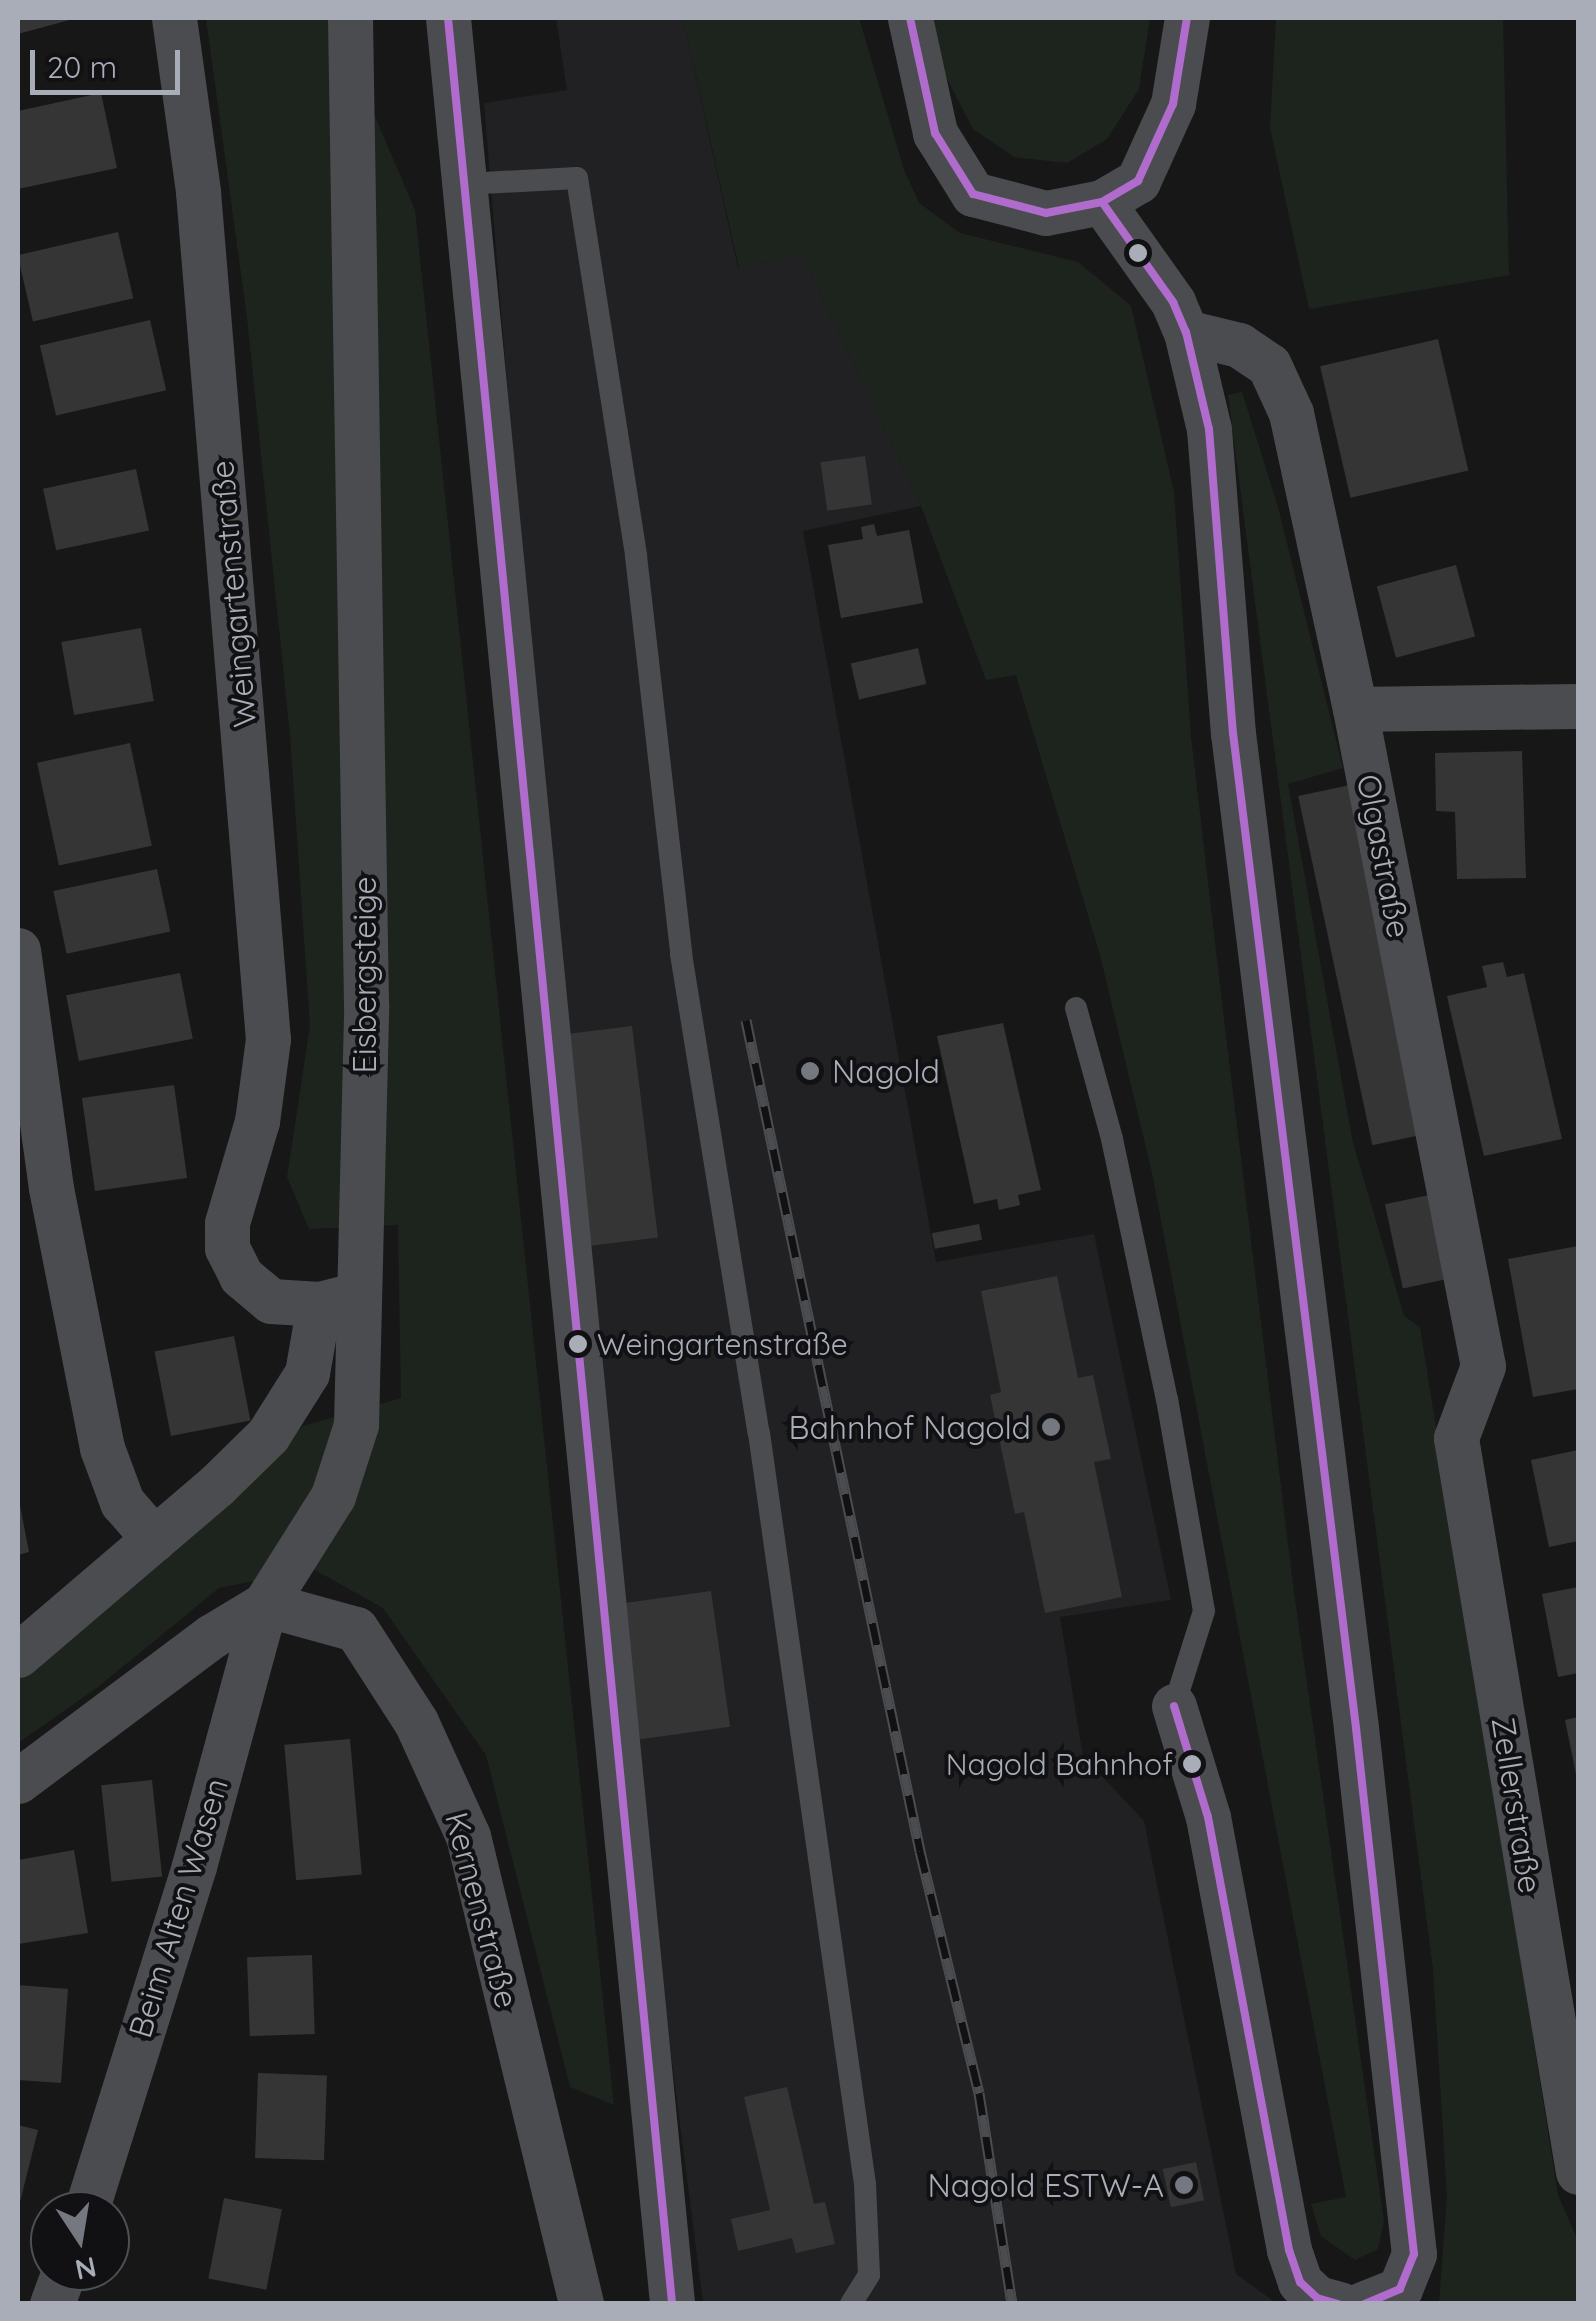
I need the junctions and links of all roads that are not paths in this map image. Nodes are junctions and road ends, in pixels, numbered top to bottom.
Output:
1 (174, 18) edge
2 (350, 18) edge
3 (448, 18) edge
4 (910, 18) edge
5 (1187, 18) edge
6 (464, 184) junction
7 (1102, 202) junction
8 (1186, 332) junction
9 (1578, 706) edge
10 (1355, 708) junction
11 (18, 950) edge
12 (1076, 1008) dead end
13 (339, 1299) junction
14 (1456, 1438) joint
15 (154, 1540) junction
16 (266, 1604) junction
17 (18, 1656) edge
18 (1174, 1706) joint
19 (18, 1781) edge
20 (1578, 2172) edge
21 (92, 2191) edge
22 (580, 2304) edge
23 (672, 2304) edge
24 (851, 2304) edge
25 (1340, 2304) edge
26 (1363, 2304) edge

1 - 13 street, Weingartenstraße
2 - 13 street, Eisbergsteige
3 - 6 street
4 - 7 street
5 - 7 street
6 - 23 street
6 - 24 lane
7 - 8 street
8 - 10 street, Olgastraße
8 - 26 street
9 - 10 street
10 - 14 street, Olgastraße
11 - 15 street
12 - 18 lane
13 - 15 street, Eisbergsteige
13 - 16 street, Eisbergsteige
14 - 20 street, Zellerstraße
15 - 17 street, Eisbergsteige
16 - 19 street, Eisbergsteige
16 - 21 street, Beim Alten Wasen
16 - 22 street, Kernenstraße
18 - 25 street

